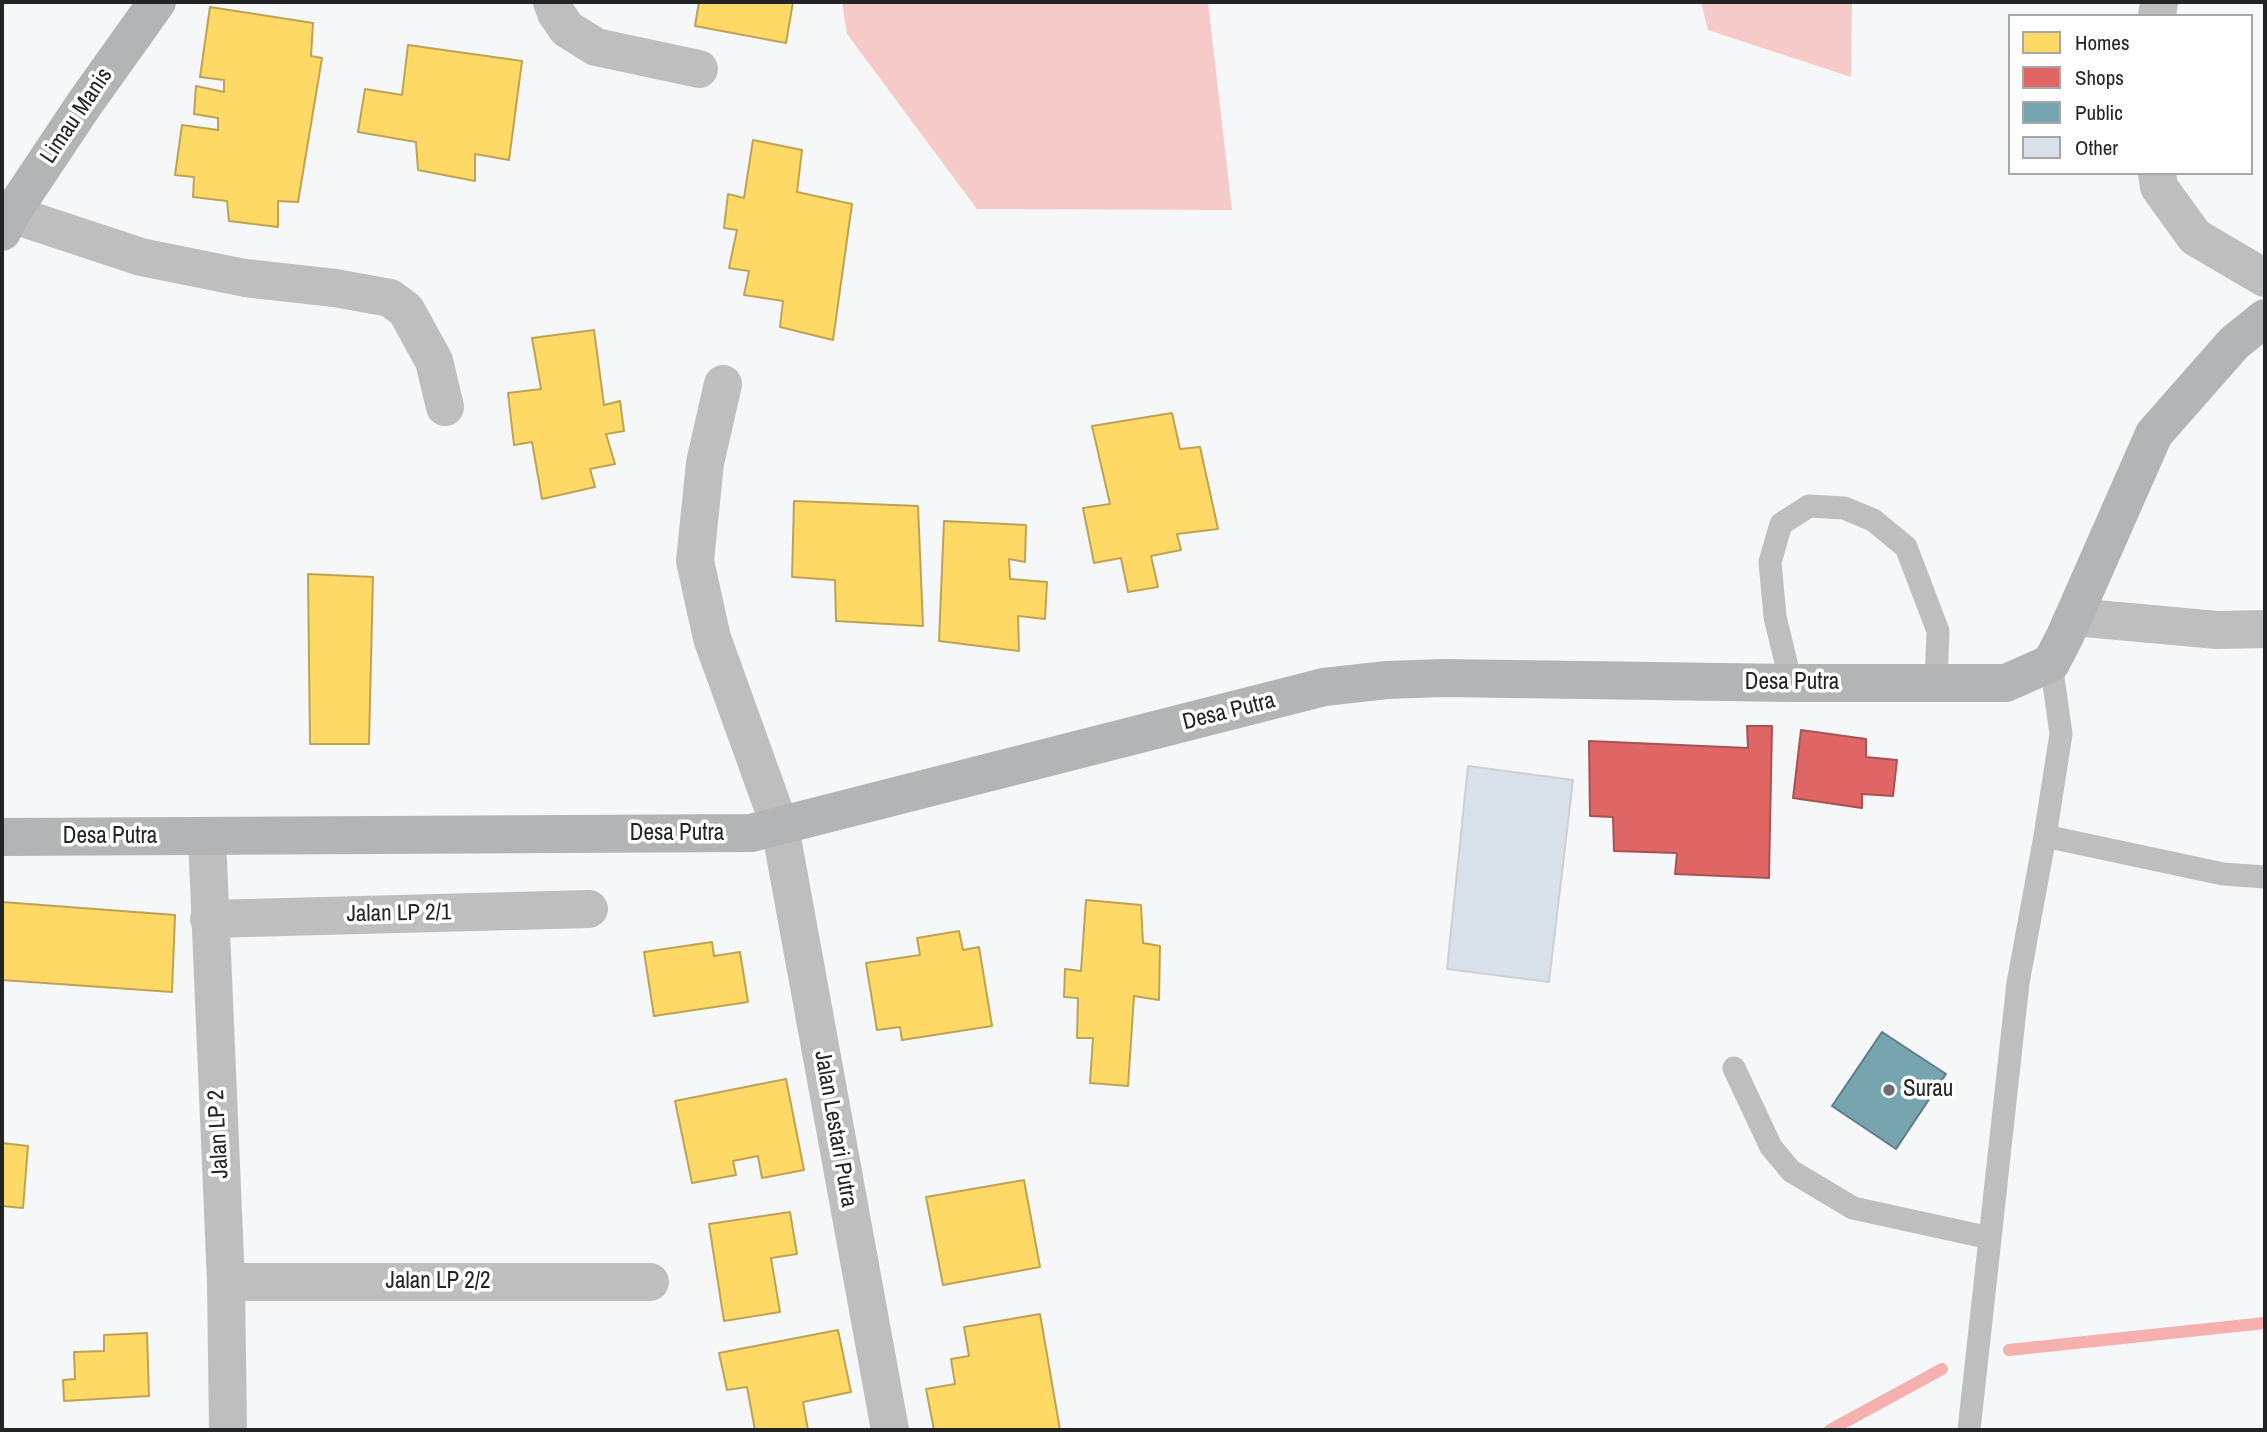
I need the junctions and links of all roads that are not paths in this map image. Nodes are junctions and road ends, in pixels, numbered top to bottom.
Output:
1 (157, 2) edge
2 (552, 2) edge
3 (699, 69) dead end
4 (2157, 175) edge
5 (7, 223) edge
6 (2265, 278) edge
7 (2265, 318) edge
8 (723, 384) dead end
9 (445, 407) dead end
10 (2074, 617) junction
11 (2265, 629) edge
12 (2051, 663) junction
13 (1791, 683) junction
14 (1936, 683) junction
15 (780, 827) junction
16 (2045, 836) junction
17 (2, 837) edge
18 (207, 837) junction
19 (2265, 877) edge
20 (589, 909) dead end
21 (209, 919) junction
22 (1734, 1068) dead end
23 (1990, 1238) junction
24 (226, 1282) junction
25 (650, 1282) dead end
26 (228, 1430) edge
27 (890, 1430) edge
28 (1969, 1430) edge

1 - 5 street, Limau Manis
2 - 3 street
4 - 6 street
5 - 9 street
7 - 10 street
8 - 15 street, Jalan Lestari Putra
10 - 11 street
10 - 12 street
12 - 14 street, Desa Putra
12 - 16 lane
13 - 14 street, Desa Putra
13 - 14 lane
13 - 15 street, Desa Putra
15 - 18 street, Desa Putra
15 - 27 street, Jalan Lestari Putra
16 - 19 lane
16 - 23 lane
17 - 18 street, Desa Putra
18 - 21 street, Jalan LP 2
20 - 21 street, Jalan LP 2/1
21 - 24 street, Jalan LP 2
22 - 23 lane
23 - 28 lane
24 - 25 street, Jalan LP 2/2
24 - 26 street, Jalan LP 2

